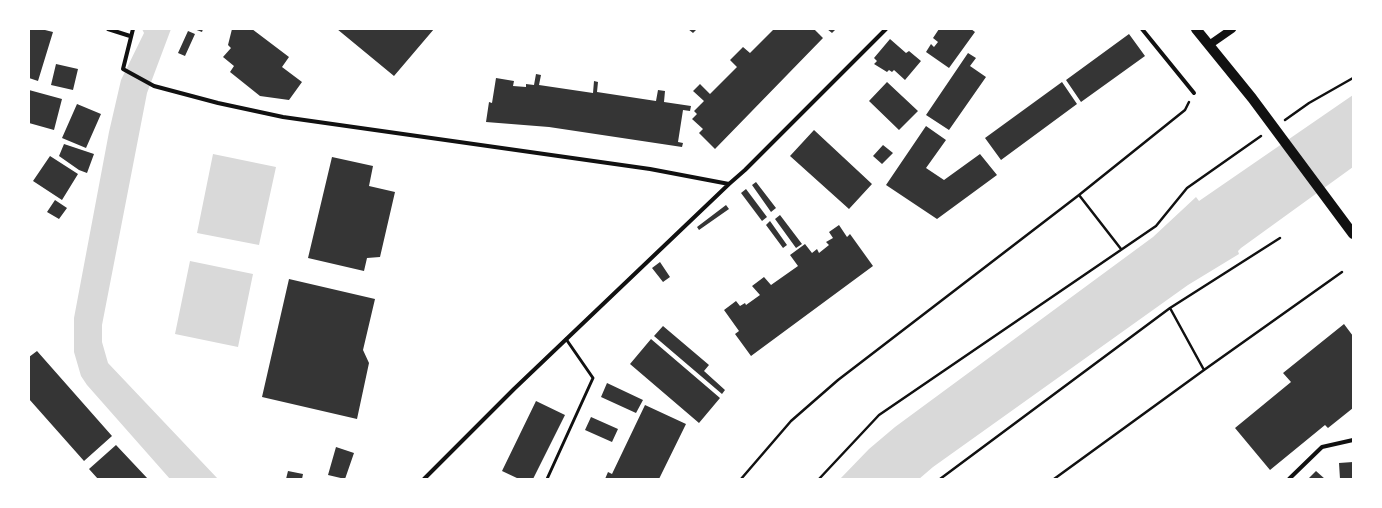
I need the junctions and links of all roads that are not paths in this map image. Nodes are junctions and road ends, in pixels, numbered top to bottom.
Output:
1 (108, 29) edge
2 (133, 29) edge
3 (886, 29) edge
4 (1142, 29) edge
5 (1196, 29) edge
6 (1232, 29) edge
7 (130, 36) junction
8 (1209, 45) junction
9 (1194, 93) dead end
10 (729, 184) junction
11 (1353, 234) edge
12 (566, 339) junction
13 (1353, 440) edge
14 (424, 479) edge
15 (547, 479) edge
16 (1289, 479) edge

1 - 7 street
2 - 7 street
3 - 10 street
4 - 9 street
5 - 8 main road
6 - 8 main road
7 - 10 street
8 - 11 main road
10 - 12 street
12 - 14 street
12 - 15 lane
13 - 16 street

